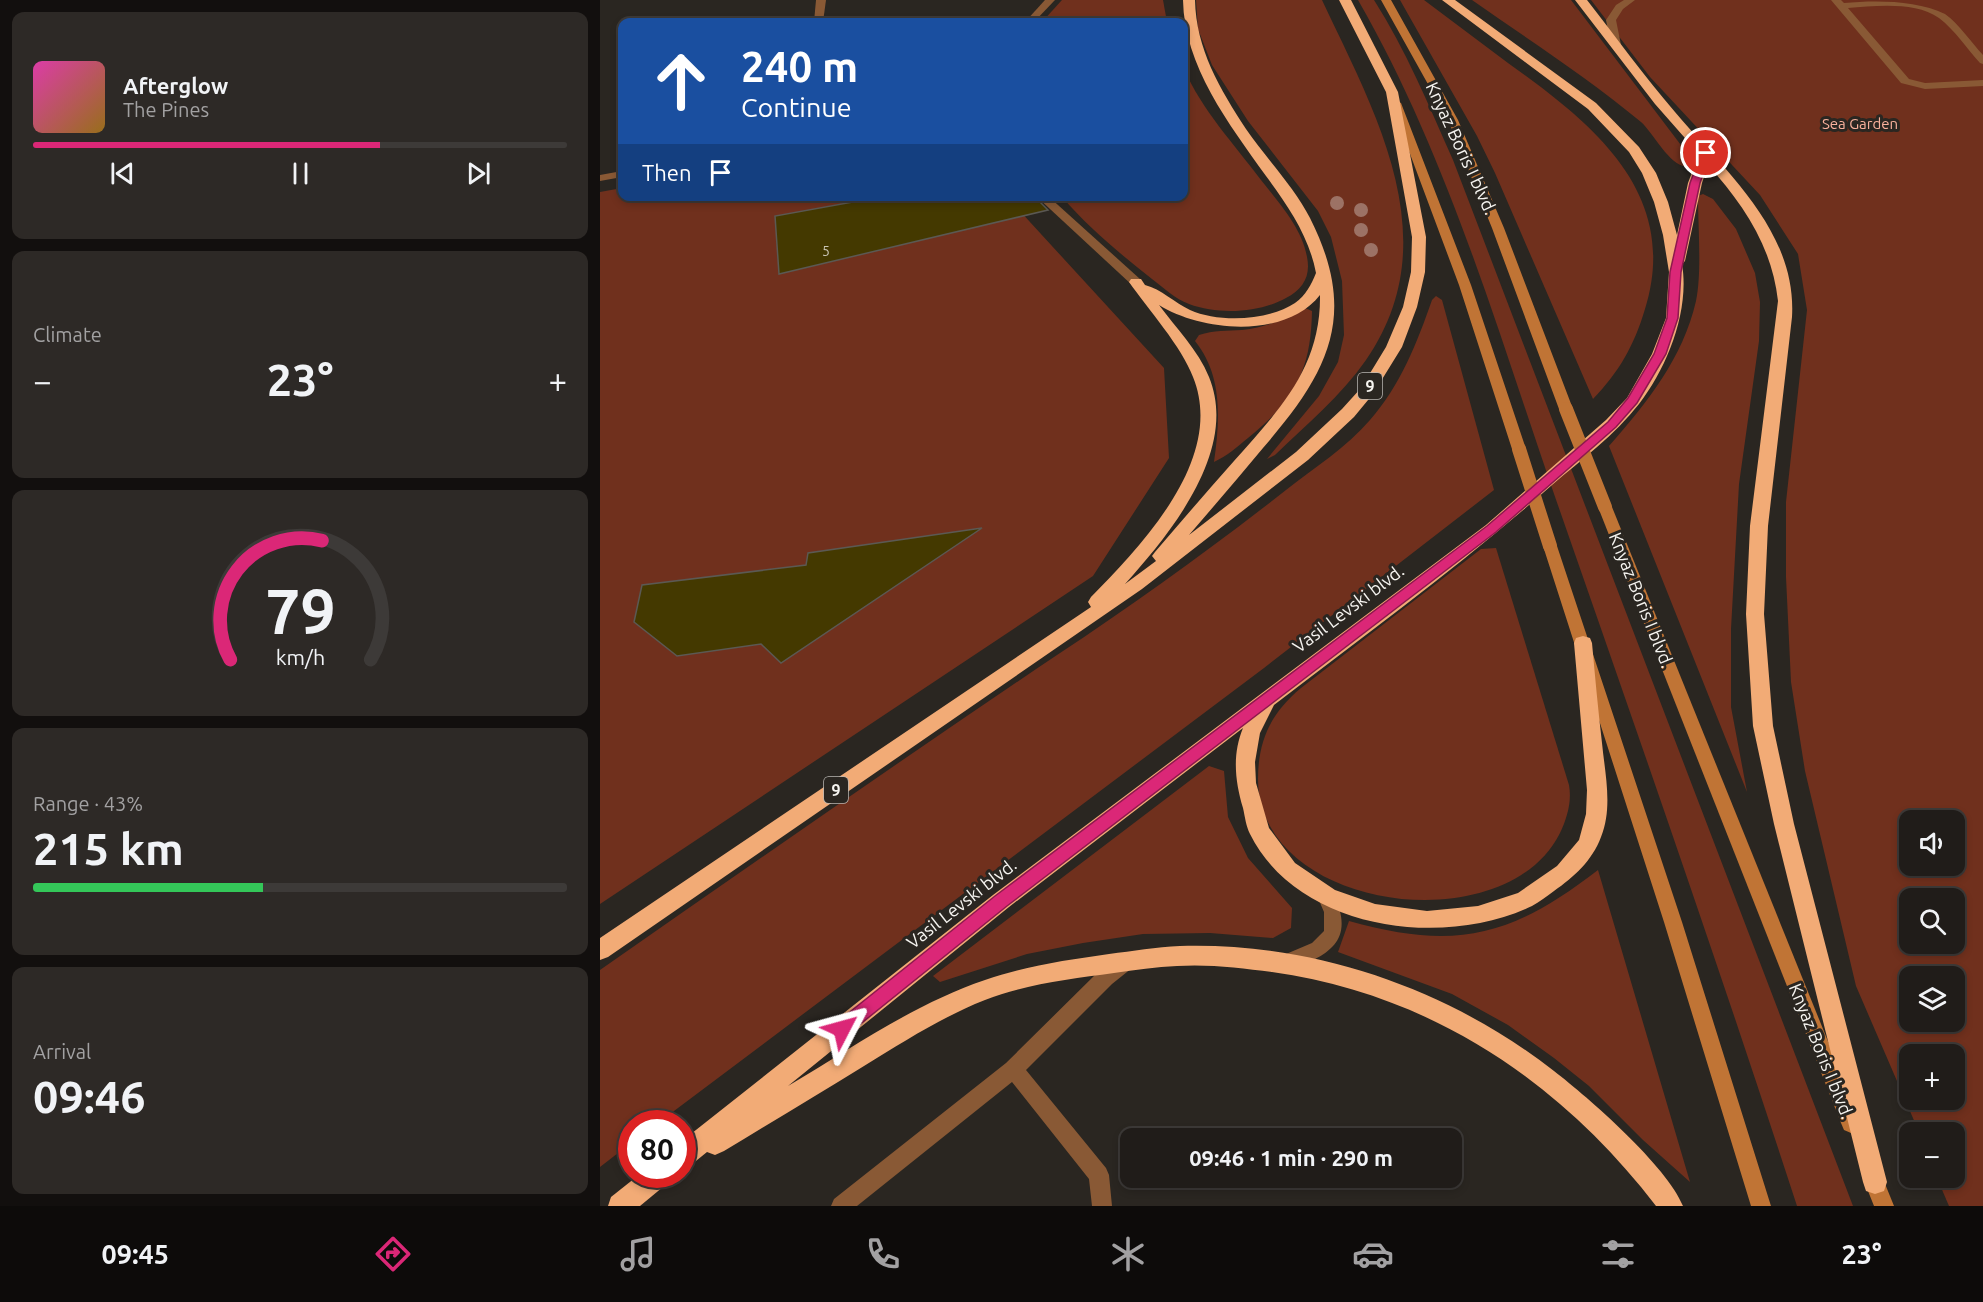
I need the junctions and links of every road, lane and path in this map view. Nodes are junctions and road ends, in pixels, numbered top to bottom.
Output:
1 (821, 0) edge
2 (1050, 0) edge
3 (1189, 0) edge
4 (1346, 0) edge
5 (1386, 0) edge
6 (1448, 0) edge
7 (1581, 0) edge
8 (1630, 0) edge
9 (1856, 2) edge
10 (1839, 3) edge
11 (819, 18) edge
12 (1033, 18) edge
13 (1616, 45) junction
14 (1983, 61) edge
15 (1983, 83) edge
16 (1392, 92) junction
17 (1706, 153) junction
18 (618, 175) edge
19 (600, 178) edge
20 (1047, 201) edge
21 (1324, 272) junction
22 (1676, 272) junction
23 (1136, 282) junction
24 (1136, 585) junction
25 (1071, 629) junction
26 (1583, 643) junction
27 (1275, 694) junction
28 (1327, 898) junction
29 (600, 950) edge
30 (1126, 962) junction
31 (1286, 963) junction
32 (1013, 1069) junction
33 (696, 1146) edge
34 (696, 1154) edge
35 (1875, 1182) junction
36 (643, 1188) edge
37 (620, 1206) edge
38 (841, 1206) edge
39 (1102, 1206) edge
40 (1671, 1206) edge
41 (1761, 1206) edge
42 (1884, 1206) edge

1 - 11 street
2 - 12 street
3 - 21 highway
4 - 16 highway, 9
5 - 35 main road, Knyaz Boris I blvd., bridge
6 - 22 highway, Vasil Levski blvd.
7 - 13 highway
8 - 13 street
9 - 10 street
9 - 14 street
10 - 15 street
13 - 17 highway
16 - 24 highway, 9
16 - 26 main road, bridge
17 - 22 highway
17 - 35 highway
18 - 19 street
20 - 23 street
21 - 23 highway
21 - 24 highway
22 - 27 highway, Vasil Levski blvd.
23 - 25 highway
24 - 25 highway, 9
25 - 29 highway, 9
26 - 28 highway
26 - 41 main road
27 - 28 highway
27 - 33 highway, Vasil Levski blvd.
28 - 31 street
30 - 31 highway
30 - 32 street
30 - 34 highway
31 - 40 highway
32 - 38 street
32 - 39 street
35 - 42 main road, Knyaz Boris I blvd.
36 - 37 highway

